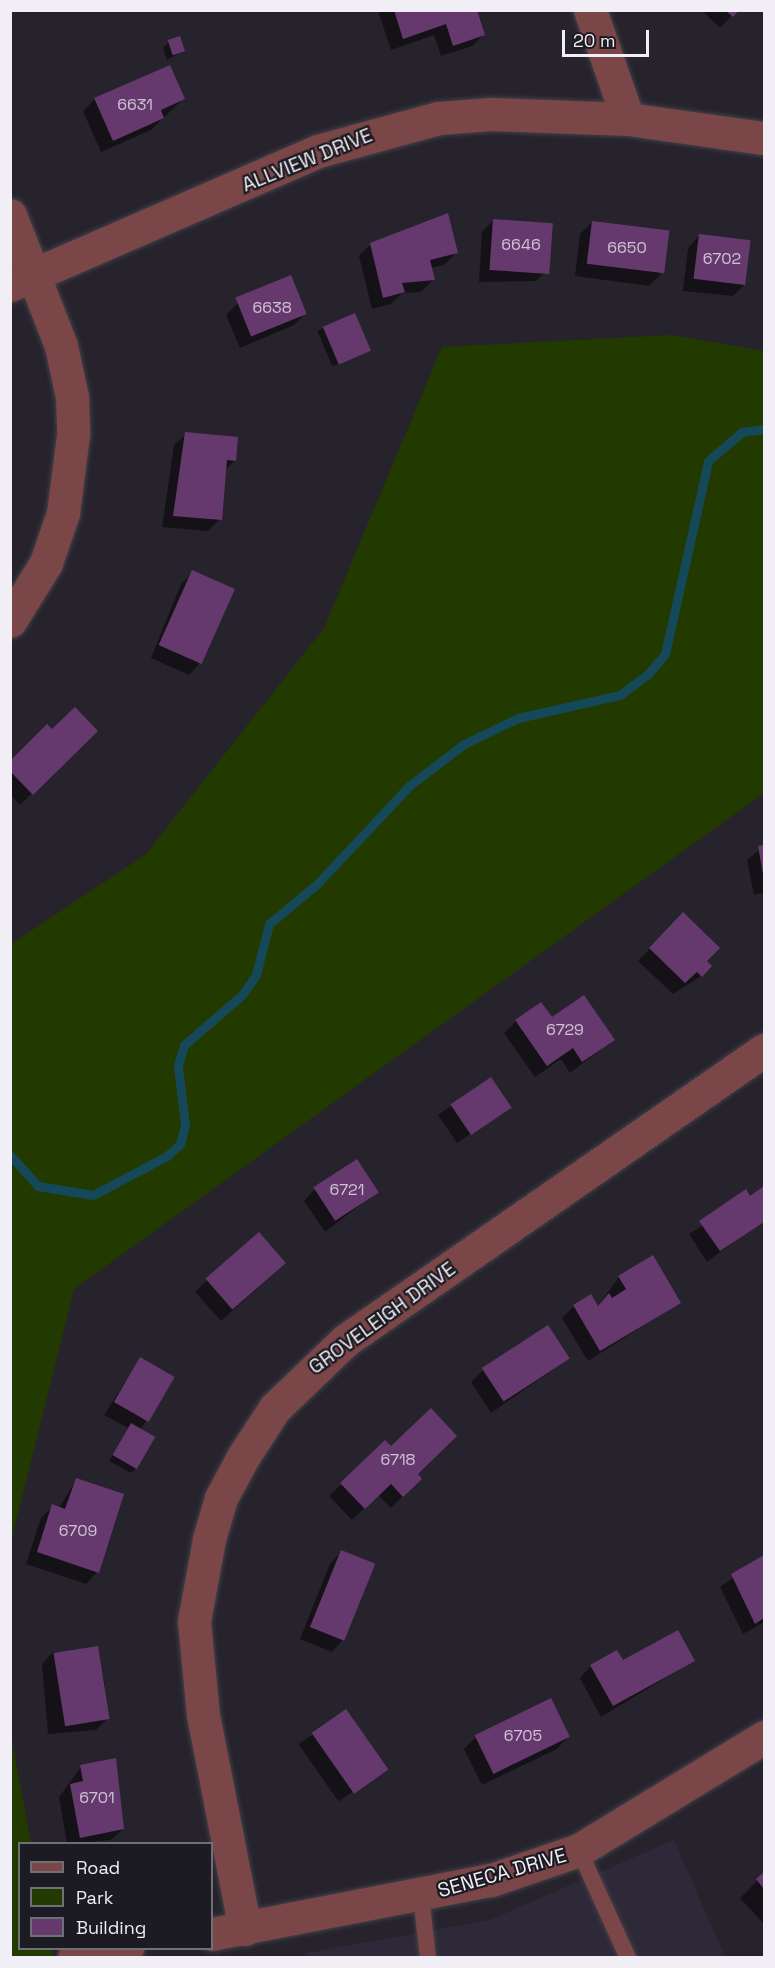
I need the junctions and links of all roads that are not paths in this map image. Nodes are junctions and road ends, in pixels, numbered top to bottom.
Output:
1 (590, 10) edge
2 (628, 119) junction
3 (765, 138) edge
4 (10, 215) edge
5 (24, 281) edge
6 (10, 621) edge
7 (765, 1050) edge
8 (765, 1737) edge
9 (579, 1850) junction
10 (420, 1896) junction
11 (245, 1929) junction
12 (213, 1934) edge
13 (116, 1950) edge
14 (74, 1958) edge
15 (428, 1958) edge
16 (628, 1958) edge

1 - 2 street
2 - 3 street, ALLVIEW DRIVE
2 - 5 street, ALLVIEW DRIVE
4 - 5 street
5 - 6 street
7 - 11 street, GROVELEIGH DRIVE
8 - 9 street, SENECA DRIVE
9 - 10 street, SENECA DRIVE
9 - 16 lane
10 - 11 street, SENECA DRIVE
10 - 15 lane
11 - 12 street, SENECA DRIVE
13 - 14 street

